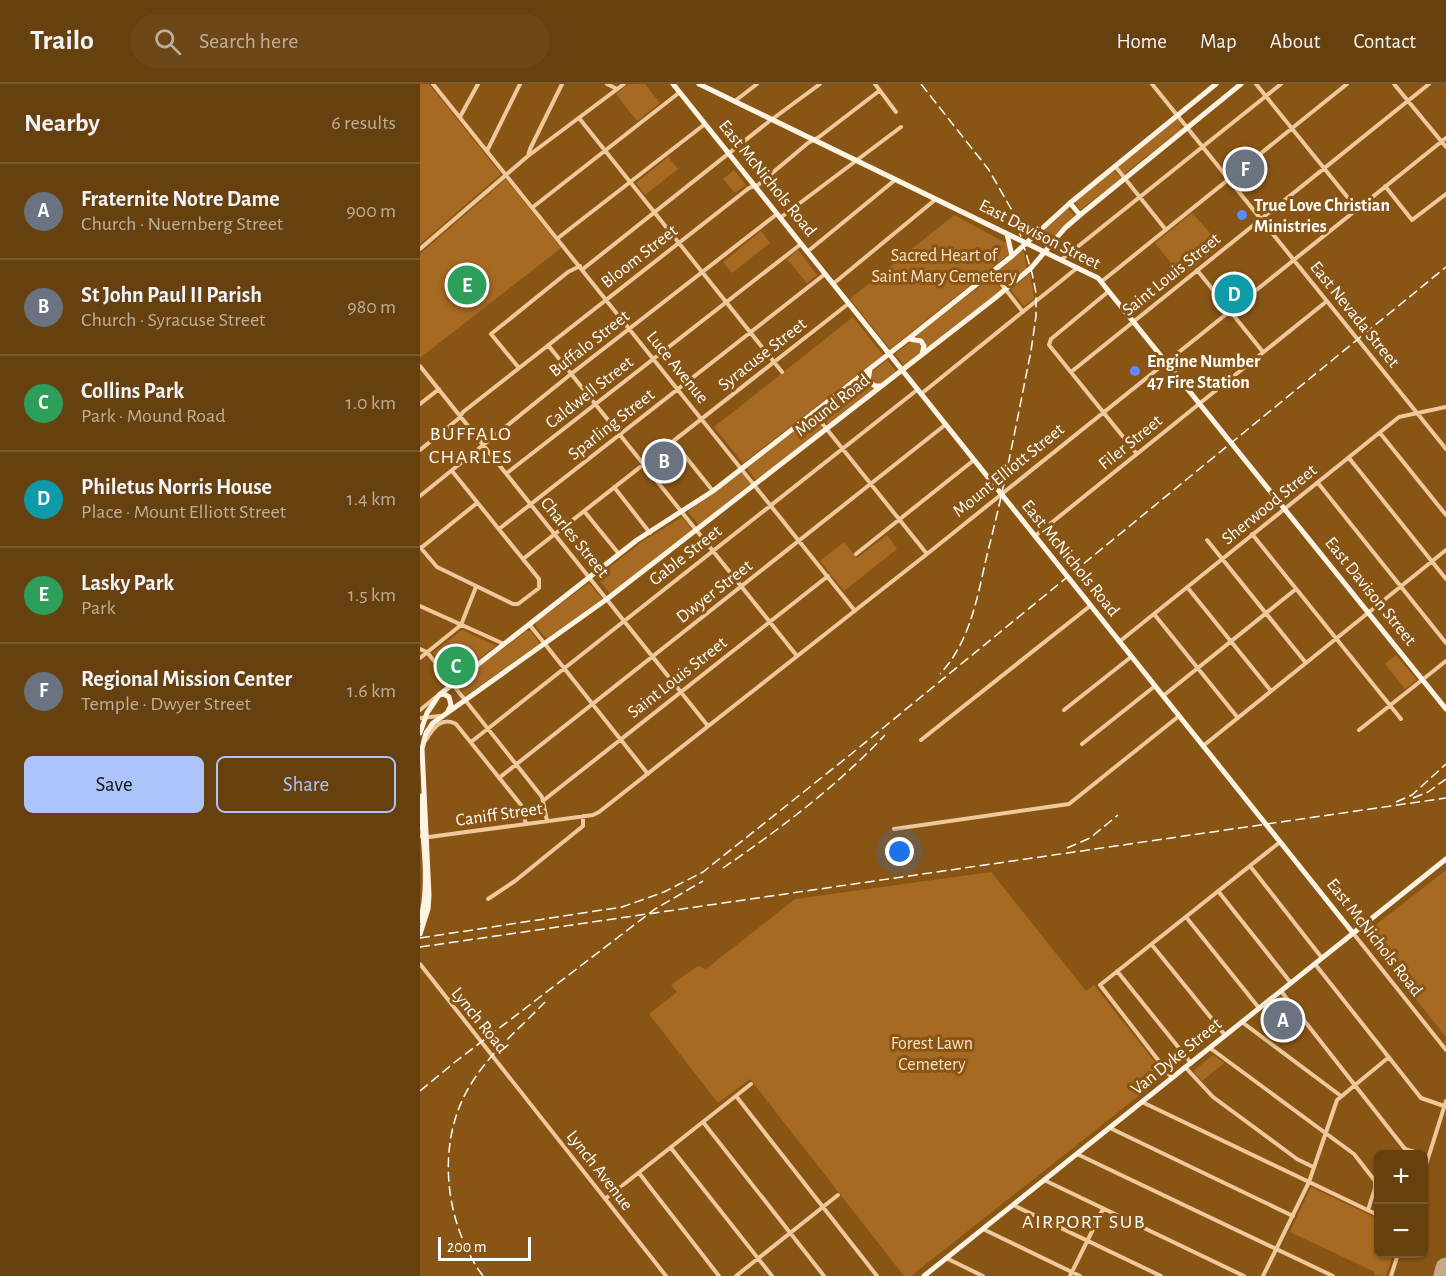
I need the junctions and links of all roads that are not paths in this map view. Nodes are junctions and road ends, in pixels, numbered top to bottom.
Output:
1 (478, 84) edge
2 (520, 84) edge
3 (562, 84) edge
4 (607, 84) edge
5 (624, 84) edge
6 (673, 84) edge
7 (699, 84) edge
8 (757, 84) edge
9 (820, 84) edge
10 (875, 84) edge
11 (1152, 84) edge
12 (1216, 84) edge
13 (1241, 84) edge
14 (1256, 84) edge
15 (1281, 84) edge
16 (1347, 84) edge
17 (1394, 84) edge
18 (1429, 84) edge
19 (435, 85) edge
20 (617, 89) junction
21 (879, 91) junction
22 (680, 92) junction
23 (1266, 96) junction
24 (735, 101) junction
25 (1408, 101) junction
26 (896, 112) dead end
27 (1177, 115) junction
28 (460, 117) junction
29 (579, 118) junction
30 (772, 119) junction
31 (705, 124) junction
32 (901, 127) dead end
33 (1187, 128) junction
34 (1292, 128) junction
35 (1446, 138) edge
36 (814, 140) junction
37 (1441, 142) junction
38 (1203, 147) junction
39 (1446, 147) edge
40 (487, 151) junction
41 (605, 151) junction
42 (729, 154) junction
43 (528, 156) junction
44 (855, 160) junction
45 (1114, 166) junction
46 (1324, 168) junction
47 (507, 175) junction
48 (1125, 178) junction
49 (895, 179) junction
50 (1229, 179) junction
51 (631, 183) junction
52 (754, 186) junction
53 (1385, 186) junction
54 (1446, 194) edge
55 (1140, 197) junction
56 (936, 199) junction
57 (1070, 203) junction
58 (533, 207) junction
59 (1357, 209) junction
60 (655, 213) junction
61 (1080, 215) junction
62 (779, 216) junction
63 (1261, 219) junction
64 (1166, 230) junction
65 (1007, 234) junction
66 (558, 238) junction
67 (678, 243) junction
68 (1026, 243) junction
69 (801, 244) junction
70 (420, 249) edge
71 (807, 252) junction
72 (1045, 252) junction
73 (1012, 255) junction
74 (1061, 260) junction
75 (1294, 260) junction
76 (581, 268) junction
77 (1077, 268) junction
78 (1197, 270) junction
79 (702, 273) junction
80 (992, 273) junction
81 (825, 274) junction
82 (1101, 282) junction
83 (832, 284) junction
84 (1005, 289) junction
85 (1109, 291) junction
86 (607, 299) junction
87 (1327, 301) junction
88 (726, 303) junction
89 (848, 304) junction
90 (1230, 311) junction
91 (1023, 312) junction
92 (1133, 321) junction
93 (630, 328) junction
94 (750, 332) junction
95 (908, 339) junction
96 (548, 345) junction
97 (1263, 352) junction
98 (888, 354) junction
99 (922, 354) junction
100 (654, 359) junction
101 (774, 362) junction
102 (1167, 362) junction
103 (420, 366) edge
104 (519, 368) junction
105 (871, 368) junction
106 (901, 370) junction
107 (782, 372) dead end
108 (1071, 372) junction
109 (571, 374) junction
110 (881, 385) junction
111 (678, 388) junction
112 (439, 389) junction
113 (919, 392) junction
114 (1200, 403) junction
115 (420, 404) edge
116 (596, 405) junction
117 (1446, 407) edge
118 (813, 412) junction
119 (1104, 412) junction
120 (1417, 413) junction
121 (460, 415) junction
122 (702, 418) junction
123 (945, 425) junction
124 (826, 428) junction
125 (619, 433) junction
126 (1380, 433) junction
127 (673, 441) junction
128 (1444, 443) edge
129 (484, 445) junction
130 (843, 449) junction
131 (1446, 449) edge
132 (420, 450) edge
133 (1137, 453) junction
134 (1349, 458) junction
135 (974, 460) junction
136 (644, 464) junction
137 (742, 468) junction
138 (452, 471) junction
139 (507, 473) junction
140 (1318, 483) junction
141 (754, 484) junction
142 (871, 484) junction
143 (614, 488) junction
144 (713, 491) junction
145 (1001, 495) junction
146 (420, 496) edge
147 (477, 503) junction
148 (531, 504) junction
149 (771, 505) junction
150 (1285, 508) junction
151 (584, 511) junction
152 (682, 512) junction
153 (1446, 515) edge
154 (899, 519) junction
155 (499, 529) junction
156 (696, 529) junction
157 (555, 533) junction
158 (651, 533) junction
159 (1252, 534) junction
160 (1034, 536) junction
161 (1207, 540) dead end
162 (800, 541) junction
163 (420, 548) edge
164 (713, 550) junction
165 (1446, 550) edge
166 (619, 554) junction
167 (856, 554) dead end
168 (927, 554) junction
169 (523, 559) junction
170 (1222, 559) junction
171 (1432, 562) junction
172 (828, 576) junction
173 (591, 578) junction
174 (1446, 579) edge
175 (741, 586) junction
176 (1401, 586) junction
177 (476, 587) junction
178 (1187, 587) junction
179 (1296, 589) junction
180 (608, 599) junction
181 (420, 606) edge
182 (1090, 606) junction
183 (855, 611) junction
184 (1265, 613) junction
185 (1369, 613) junction
186 (1154, 614) junction
187 (624, 620) junction
188 (770, 621) junction
189 (529, 624) junction
190 (461, 625) junction
191 (1336, 639) junction
192 (1231, 641) junction
193 (1119, 642) junction
194 (1446, 643) edge
195 (504, 644) junction
196 (544, 644) junction
197 (420, 649) edge
198 (427, 652) junction
199 (652, 655) junction
200 (797, 656) junction
201 (1131, 657) junction
202 (420, 658) edge
203 (1446, 661) edge
204 (1306, 663) junction
205 (564, 668) junction
206 (1197, 668) junction
207 (1422, 680) junction
208 (453, 684) junction
209 (1155, 686) junction
210 (680, 691) junction
211 (1271, 691) junction
212 (439, 695) junction
213 (1162, 696) junction
214 (465, 700) junction
215 (592, 704) junction
216 (1390, 706) junction
217 (1446, 709) edge
218 (420, 710) edge
219 (1064, 710) dead end
220 (448, 711) junction
221 (442, 716) junction
222 (1179, 716) junction
223 (423, 718) edge
224 (1238, 718) junction
225 (1401, 719) dead end
226 (708, 726) junction
227 (488, 729) junction
228 (1359, 730) dead end
229 (420, 733) edge
230 (620, 739) junction
231 (921, 740) dead end
232 (471, 742) junction
233 (1082, 744) dead end
234 (1203, 746) junction
235 (422, 749) junction
236 (516, 764) junction
237 (648, 774) junction
238 (499, 778) junction
239 (420, 796) edge
240 (544, 800) junction
241 (583, 816) junction
242 (423, 818) edge
243 (547, 821) junction
244 (526, 824) junction
245 (894, 829) dead end
246 (420, 836) edge
247 (1280, 842) junction
248 (1446, 859) edge
249 (1250, 866) junction
250 (1218, 891) junction
251 (488, 899) dead end
252 (1186, 917) junction
253 (420, 921) edge
254 (1353, 933) junction
255 (420, 934) edge
256 (1152, 945) junction
257 (1322, 958) junction
258 (420, 964) edge
259 (1315, 964) junction
260 (420, 969) edge
261 (1117, 971) junction
262 (426, 974) junction
263 (1291, 983) junction
264 (1281, 991) junction
265 (1259, 1008) junction
266 (1242, 1022) junction
267 (1225, 1035) junction
268 (1210, 1048) junction
269 (1446, 1050) edge
270 (1389, 1057) junction
271 (1188, 1065) junction
272 (1172, 1078) junction
273 (513, 1082) joint
274 (751, 1084) dead end
275 (1355, 1085) junction
276 (736, 1096) junction
277 (1341, 1096) junction
278 (1142, 1102) junction
279 (1445, 1103) edge
280 (703, 1122) junction
281 (1110, 1128) junction
282 (1325, 1133) junction
283 (671, 1148) junction
284 (1408, 1150) edge
285 (1426, 1150) edge
286 (1077, 1154) junction
287 (1313, 1167) junction
288 (639, 1173) junction
289 (1044, 1180) junction
290 (1309, 1182) junction
291 (838, 1195) dead end
292 (605, 1199) junction
293 (1013, 1205) junction
294 (823, 1207) junction
295 (1103, 1209) junction
296 (1368, 1210) junction
297 (1374, 1213) edge
298 (1293, 1216) junction
299 (983, 1229) junction
300 (791, 1233) junction
301 (1087, 1240) junction
302 (1276, 1249) junction
303 (946, 1258) junction
304 (1397, 1258) edge
305 (758, 1259) junction
306 (1071, 1274) edge
307 (666, 1276) edge
308 (719, 1276) edge
309 (736, 1276) edge
310 (772, 1276) edge
311 (824, 1276) edge
312 (877, 1276) edge
313 (924, 1276) edge
314 (983, 1276) edge
315 (1080, 1276) edge
316 (1161, 1276) edge
317 (1244, 1276) edge
318 (1263, 1276) edge
319 (1333, 1276) edge
320 (1391, 1276) edge

1 - 28 street
2 - 40 street
3 - 43 street
4 - 20 street
5 - 20 street
6 - 22 main road, East McNichols Road
7 - 24 main road, East Davison Street
8 - 24 street
9 - 30 street
10 - 21 street
11 - 27 street, East Nevada Street
12 - 27 main road, Mound Road
13 - 33 main road, Mound Road
14 - 23 street
15 - 23 street
16 - 34 street
17 - 25 street
18 - 25 street, Saint Louis Street
19 - 28 street, Luce Avenue
20 - 29 street
21 - 26 street
21 - 36 street, Bloom Street
22 - 31 main road, East McNichols Road
22 - 41 street
23 - 34 street
23 - 38 street
24 - 30 main road, East Davison Street
25 - 37 street
25 - 46 street, Saint Louis Street
27 - 33 street, East Nevada Street
27 - 45 main road, Mound Road
28 - 40 street, Luce Avenue
29 - 41 street
29 - 43 street
30 - 36 main road, East Davison Street
30 - 42 street
31 - 42 main road, East McNichols Road
31 - 51 street
32 - 44 street, Buffalo Street
33 - 38 street, East Nevada Street
33 - 48 main road, Mound Road
34 - 46 street
34 - 50 street
35 - 37 street, Mount Elliott Street
36 - 44 main road, East Davison Street
36 - 52 street, Bloom Street
37 - 39 street
37 - 53 street, Mount Elliott Street
38 - 50 street, East Nevada Street
38 - 55 street
40 - 47 street, Luce Avenue
41 - 51 street
41 - 58 street
42 - 52 main road, East McNichols Road
42 - 60 street
43 - 47 street
44 - 49 main road, East Davison Street
44 - 62 street, Buffalo Street
45 - 48 street
45 - 57 main road, Mound Road
46 - 59 street
46 - 63 street, Saint Louis Street
47 - 58 street, Luce Avenue
47 - 70 street
48 - 55 street
48 - 61 main road, Mound Road
49 - 56 main road, East Davison Street
49 - 71 street
50 - 63 street, East Nevada Street
50 - 64 street
51 - 60 street
51 - 66 street
52 - 62 main road, East McNichols Road
52 - 67 street, Bloom Street
53 - 54 street
53 - 59 street, Mount Elliott Street
55 - 64 street
55 - 74 street
56 - 65 main road, East Davison Street
56 - 83 street
57 - 61 main road
57 - 68 main road, Mound Road
58 - 66 street, Luce Avenue
59 - 75 street, Mount Elliott Street
60 - 67 street
60 - 76 street
61 - 72 main road, Mound Road
62 - 69 main road, East McNichols Road
62 - 79 street, Buffalo Street
63 - 75 street, East Nevada Street
63 - 78 street, Saint Louis Street
64 - 82 street
65 - 68 main road, East Davison Street
65 - 73 main road
66 - 76 street, Luce Avenue
67 - 79 street
67 - 86 street, Bloom Street
68 - 72 main road, East Davison Street
68 - 73 main road, Mound Road
69 - 71 main road, East McNichols Road
69 - 88 street, Caldwell Street
71 - 81 main road, East McNichols Road
72 - 74 main road, East Davison Street
72 - 84 main road, Mound Road
73 - 80 main road, Mound Road
74 - 77 main road, East Davison Street
75 - 87 street, East Nevada Street
75 - 90 street, Mount Elliott Street
76 - 86 street, Luce Avenue
76 - 104 street
77 - 82 main road, East Davison Street
77 - 91 street, Gable Street
78 - 90 street
78 - 92 street, Saint Louis Street
79 - 88 street
79 - 93 street, Buffalo Street
80 - 84 street
80 - 95 main road, Mound Road
81 - 83 main road, East McNichols Road
81 - 94 street, Sparling Street
82 - 85 main road, East Davison Street
83 - 89 main road, East McNichols Road
84 - 91 street
84 - 99 main road, Mound Road
85 - 92 main road, East Davison Street
85 - 108 street
86 - 93 street, Luce Avenue
86 - 96 street, Bloom Street
87 - 97 street, Filer Street
87 - 120 street, East Nevada Street
88 - 94 street
88 - 100 street, Caldwell Street
89 - 98 main road, East McNichols Road
89 - 101 street, Syracuse Street
90 - 97 street
90 - 102 street, Mount Elliott Street
91 - 113 street, Gable Street
92 - 102 main road, East Davison Street
92 - 108 street, Saint Louis Street
93 - 100 street, Luce Avenue
93 - 109 street, Buffalo Street
94 - 101 street
94 - 111 street, Sparling Street
95 - 98 main road, Mound Road
95 - 99 main road
96 - 104 street, Bloom Street
96 - 109 street
97 - 114 street, Filer Street
98 - 105 main road, Mound Road
98 - 106 main road, East McNichols Road
99 - 106 main road, Mound Road
100 - 111 street, Luce Avenue
100 - 116 street, Caldwell Street
101 - 107 street
101 - 122 street, Syracuse Street
102 - 114 main road, East Davison Street
102 - 119 street, Mount Elliott Street
103 - 112 street, Charles Street
104 - 121 street, Bloom Street
105 - 110 main road
105 - 118 main road, Mound Road
106 - 110 main road, Mound Road
106 - 113 main road, East McNichols Road
108 - 119 street
109 - 116 street
109 - 129 street, Buffalo Street
110 - 124 main road, Mound Road
111 - 122 street, Luce Avenue
111 - 125 street, Sparling Street
112 - 115 street
112 - 121 street, Charles Street
113 - 123 main road, East McNichols Road
113 - 130 street, Gable Street
114 - 133 street, Filer Street
114 - 150 main road, East Davison Street
116 - 125 street
116 - 139 street, Caldwell Street
117 - 120 street, Sherwood Street
118 - 124 street
118 - 137 main road, Mound Road
119 - 133 street
119 - 145 street, Mount Elliott Street
120 - 126 street, Sherwood Street
120 - 128 street, East Nevada Street
121 - 129 street, Charles Street
121 - 132 street, Bloom Street
122 - 127 street, Syracuse Street
122 - 137 street, Luce Avenue
123 - 135 main road, East McNichols Road
123 - 142 street, Dwyer Street
124 - 130 street
124 - 141 main road, Mound Road
125 - 136 street
125 - 148 street, Sparling Street
126 - 134 street, Sherwood Street
126 - 153 street
127 - 136 street, Syracuse Street
127 - 144 street
128 - 131 street, East Nevada Street
129 - 138 street, Buffalo Street
129 - 139 street, Charles Street
130 - 142 street
130 - 149 street, Gable Street
133 - 160 street, Filer Street
134 - 140 street, Sherwood Street
134 - 171 street
135 - 145 main road, East McNichols Road
135 - 154 street
136 - 143 street, Syracuse Street
136 - 152 street
137 - 141 street, Luce Avenue
137 - 144 main road, Mound Road
138 - 146 street, Buffalo Street
138 - 147 street
139 - 148 street, Charles Street
140 - 150 street, Sherwood Street
140 - 176 street
141 - 149 street, Luce Avenue
141 - 156 main road, Mound Road
142 - 154 street
142 - 162 street, Dwyer Street
143 - 151 street, Syracuse Street
143 - 158 street
144 - 152 main road, Mound Road
145 - 160 main road, East McNichols Road
145 - 168 street, Mount Elliott Street
147 - 155 street
147 - 163 street
148 - 155 street, Sparling Street
148 - 157 street, Charles Street
149 - 162 street, Luce Avenue
149 - 164 street, Gable Street
150 - 159 street, Sherwood Street
150 - 185 main road, East Davison Street
151 - 157 street, Syracuse Street
151 - 166 street
152 - 156 street
152 - 158 main road, Mound Road
154 - 167 street
154 - 168 street
155 - 169 street
156 - 164 street
156 - 180 main road, Mound Road
157 - 169 street, Syracuse Street
157 - 173 street, Charles Street
158 - 166 main road, Mound Road
159 - 170 street, Sherwood Street
159 - 179 street
160 - 182 main road, East McNichols Road
161 - 170 street
162 - 172 street, Luce Avenue
162 - 175 street, Dwyer Street
163 - 177 street
164 - 175 street
164 - 187 street, Gable Street
165 - 171 street
166 - 173 main road, Mound Road
168 - 183 street, Mount Elliott Street
169 - 177 street
170 - 178 street, Sherwood Street
170 - 184 street
171 - 174 street
171 - 176 street
172 - 183 street, Luce Avenue
172 - 188 street, Saint Louis Street
173 - 180 street, Charles Street
173 - 189 main road, Mound Road
175 - 188 street
175 - 199 street, Dwyer Street
176 - 185 street
176 - 194 street
177 - 190 street
178 - 186 street, Sherwood Street
178 - 192 street
179 - 184 street
179 - 191 street
180 - 187 street, Charles Street
180 - 196 main road, Mound Road
181 - 190 street
182 - 193 main road, East McNichols Road
182 - 231 street
183 - 200 street, Mount Elliott Street
184 - 192 street
184 - 204 street
185 - 191 street
185 - 207 main road, East Davison Street
186 - 193 street, Sherwood Street
186 - 206 street
187 - 199 street, Charles Street
187 - 205 street, Gable Street
188 - 200 street
188 - 210 street, Saint Louis Street
189 - 195 main road, Mound Road
189 - 196 street
190 - 195 street
190 - 198 street
191 - 204 street
191 - 216 street
192 - 206 street
192 - 211 street
193 - 201 main road, East McNichols Road
195 - 208 main road, Mound Road
196 - 205 street
196 - 214 main road, Mound Road
197 - 198 street
198 - 202 street
198 - 208 street
199 - 210 street, Charles Street
199 - 215 street, Dwyer Street
200 - 226 street, Mount Elliott Street
201 - 209 main road, East McNichols Road
201 - 219 street
203 - 207 street
204 - 211 street
205 - 215 street
205 - 227 street, Gable Street
206 - 213 street
206 - 224 street
207 - 216 street
207 - 217 main road, East Davison Street
208 - 212 main road, Mound Road
208 - 214 street
209 - 213 main road, East McNichols Road
209 - 233 street
210 - 226 street, Charles Street
210 - 230 street, Saint Louis Street
211 - 224 street
212 - 218 street, Mound Road
212 - 220 main road
212 - 223 main road
213 - 222 main road, East McNichols Road
214 - 220 main road, Mound Road
214 - 227 street
215 - 230 street
215 - 236 street, Dwyer Street
216 - 225 street
216 - 228 street
220 - 221 main road, Mound Road
221 - 223 street
221 - 235 main road
222 - 234 main road, East McNichols Road
222 - 245 street
223 - 229 main road
224 - 234 street
226 - 237 street, Mount Elliott Street
227 - 232 street, Gable Street
227 - 236 street
230 - 237 street
230 - 240 street, Saint Louis Street
232 - 235 street
232 - 238 street
234 - 247 main road, East McNichols Road
235 - 242 main road
236 - 238 street, Dwyer Street
236 - 240 street
237 - 241 street, Mount Elliott Street
238 - 244 street
239 - 242 main road
240 - 243 street
241 - 243 street, Caniff Street
241 - 251 street
242 - 253 main road
242 - 255 main road
243 - 244 street, Caniff Street
244 - 246 street, Caniff Street
247 - 249 street
247 - 254 main road, East McNichols Road
248 - 254 main road, Van Dyke Street
249 - 250 street
249 - 257 street
250 - 252 street
250 - 263 street
252 - 256 street
252 - 265 street
254 - 257 main road, Van Dyke Street
254 - 269 street, East McNichols Road
256 - 261 street
256 - 267 street
257 - 259 main road, Van Dyke Street
258 - 262 street, Lynch Road
259 - 263 main road, Van Dyke Street
259 - 270 street
260 - 262 street, Lynch Road
261 - 271 street
261 - 272 street
262 - 273 street, Lynch Road
263 - 264 main road, Van Dyke Street
264 - 265 main road, Van Dyke Street
264 - 275 street
265 - 266 main road, Van Dyke Street
266 - 267 main road, Van Dyke Street
266 - 277 street
267 - 268 main road, Van Dyke Street
268 - 271 main road, Van Dyke Street
268 - 282 street
270 - 275 street
270 - 279 street
271 - 272 main road, Van Dyke Street
271 - 287 street
272 - 278 main road, Van Dyke Street
273 - 292 street, Lynch Avenue
274 - 276 street
275 - 277 street
275 - 284 street
276 - 280 street
276 - 294 street
277 - 282 street
278 - 281 main road, Van Dyke Street
278 - 290 street
279 - 285 street
280 - 283 street
280 - 300 street
281 - 286 main road, Van Dyke Street
281 - 298 street
282 - 287 street
282 - 296 street
283 - 288 street
283 - 305 street
286 - 289 main road, Van Dyke Street
286 - 302 street
287 - 290 street
288 - 292 street
288 - 308 street
289 - 293 main road, Van Dyke Street
289 - 295 street
290 - 296 street
290 - 298 street
291 - 294 street
292 - 307 street, Lynch Avenue
293 - 299 main road, Van Dyke Street
293 - 301 street
294 - 300 street
294 - 312 street
295 - 301 street
295 - 317 street
296 - 297 street
298 - 302 street
299 - 303 main road, Van Dyke Street
299 - 306 street
300 - 305 street
300 - 311 street
301 - 306 street
301 - 316 street
302 - 318 street
302 - 319 street
303 - 313 main road, Van Dyke Street
303 - 314 street
304 - 320 street
305 - 309 street
305 - 310 street
306 - 315 street

